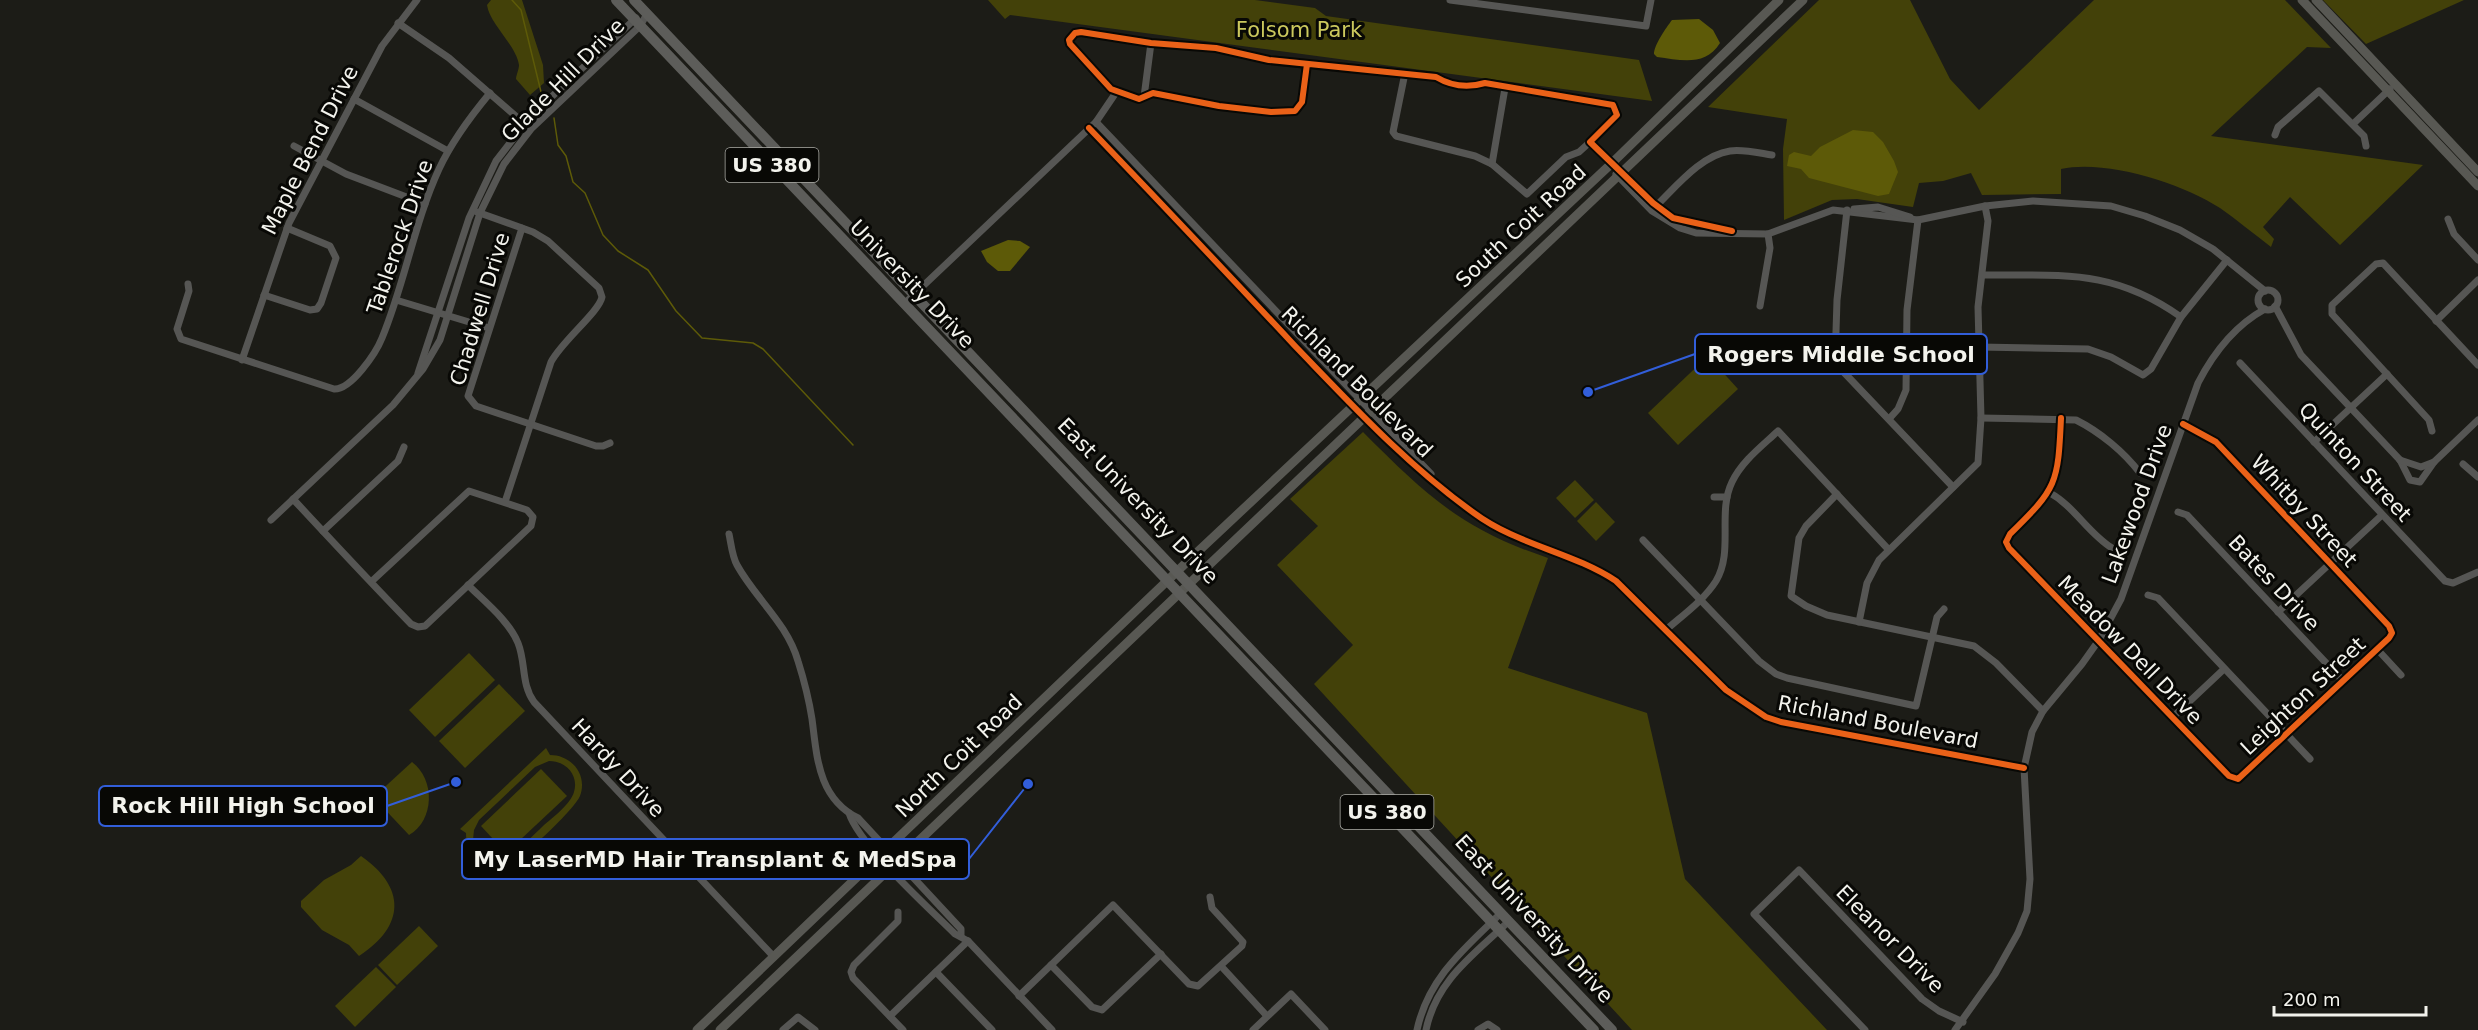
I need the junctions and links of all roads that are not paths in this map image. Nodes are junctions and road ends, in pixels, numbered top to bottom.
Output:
1 (417, 0) edge
2 (616, 0) edge
3 (634, 0) edge
4 (1450, 0) edge
5 (1651, 0) edge
6 (1779, 0) edge
7 (1803, 0) edge
8 (2302, 0) edge
9 (2316, 0) edge
10 (647, 14) junction
11 (398, 23) junction
12 (637, 23) junction
13 (1150, 43) junction
14 (1307, 64) junction
15 (1405, 73) junction
16 (1505, 88) junction
17 (2391, 88) junction
18 (1117, 91) junction
19 (490, 93) junction
20 (1144, 97) junction
21 (354, 99) junction
22 (1096, 122) junction
23 (525, 124) junction
24 (2353, 124) junction
25 (1089, 128) junction
26 (531, 129) junction
27 (2275, 135) dead end
28 (1590, 142) junction
29 (294, 146) dead end
30 (2366, 146) dead end
31 (448, 151) junction
32 (1772, 155) dead end
33 (321, 161) junction
34 (1492, 164) junction
35 (1611, 164) junction
36 (2478, 172) edge
37 (1621, 175) junction
38 (2478, 186) edge
39 (425, 204) junction
40 (1985, 206) junction
41 (1654, 209) junction
42 (472, 210) junction
43 (1847, 210) junction
44 (480, 213) junction
45 (2448, 219) dead end
46 (1918, 220) junction
47 (287, 228) junction
48 (522, 228) junction
49 (1768, 234) junction
50 (2227, 260) junction
51 (2478, 260) edge
52 (1500, 268) junction
53 (1983, 275) junction
54 (1511, 279) junction
55 (2478, 280) edge
56 (188, 284) dead end
57 (913, 294) junction
58 (264, 295) junction
59 (2261, 296) junction
60 (396, 300) junction
61 (904, 304) junction
62 (1760, 306) dead end
63 (2270, 308) junction
64 (438, 313) junction
65 (448, 316) junction
66 (2181, 318) junction
67 (2248, 319) junction
68 (2436, 321) junction
69 (1439, 325) junction
70 (489, 328) junction
71 (1451, 336) junction
72 (1979, 346) junction
73 (242, 360) junction
74 (2240, 363) dead end
75 (2478, 365) edge
76 (418, 374) junction
77 (2387, 374) junction
78 (1357, 403) junction
79 (2351, 408) junction
80 (1368, 415) junction
81 (1981, 418) junction
82 (2061, 418) junction
83 (1889, 419) junction
84 (2478, 420) edge
85 (2183, 423) junction
86 (531, 424) junction
87 (2433, 431) dead end
88 (2314, 442) junction
89 (610, 443) dead end
90 (404, 447) dead end
91 (2400, 460) junction
92 (2434, 462) junction
93 (2463, 464) dead end
94 (2140, 473) dead end
95 (2478, 477) edge
96 (1953, 487) junction
97 (1266, 488) junction
98 (2050, 493) junction
99 (1837, 494) junction
100 (1714, 497) dead end
101 (1727, 497) junction
102 (293, 499) junction
103 (1277, 499) junction
104 (505, 502) junction
105 (2178, 512) dead end
106 (2382, 515) junction
107 (271, 520) dead end
108 (323, 531) junction
109 (729, 534) dead end
110 (1642, 540) dead end
111 (2112, 548) dead end
112 (1888, 549) junction
113 (2330, 563) junction
114 (1178, 572) junction
115 (2478, 572) edge
116 (371, 582) junction
117 (1168, 582) junction
118 (1190, 584) junction
119 (468, 585) junction
120 (1180, 594) junction
121 (2148, 595) dead end
122 (1699, 599) junction
123 (1944, 609) dead end
124 (2278, 612) junction
125 (1859, 622) junction
126 (1667, 629) junction
127 (2392, 633) joint
128 (1932, 636) junction
129 (2099, 640) junction
130 (2377, 650) junction
131 (2224, 669) junction
132 (2401, 675) dead end
133 (2343, 681) junction
134 (1053, 692) junction
135 (1064, 703) junction
136 (2043, 711) junction
137 (2173, 717) junction
138 (2286, 734) junction
139 (2310, 759) dead end
140 (975, 765) junction
141 (2024, 768) junction
142 (987, 776) junction
143 (2234, 779) joint
144 (849, 813) junction
145 (887, 849) junction
146 (880, 856) junction
147 (898, 860) junction
148 (890, 868) junction
149 (1210, 897) dead end
150 (898, 912) dead end
151 (1501, 913) junction
152 (1509, 921) junction
153 (1495, 926) junction
154 (961, 935) junction
155 (968, 942) junction
156 (1161, 954) junction
157 (774, 957) junction
158 (1051, 965) junction
159 (1221, 966) junction
160 (785, 969) junction
161 (936, 972) junction
162 (1019, 996) junction
163 (890, 1016) junction
164 (1267, 1016) junction
165 (1963, 1022) junction
166 (697, 1030) edge
167 (720, 1030) edge
168 (783, 1030) edge
169 (815, 1030) edge
170 (903, 1030) edge
171 (992, 1030) edge
172 (1052, 1030) edge
173 (1253, 1030) edge
174 (1325, 1030) edge
175 (1417, 1030) edge
176 (1426, 1030) edge
177 (1478, 1030) edge
178 (1497, 1030) edge
179 (1594, 1030) edge
180 (1612, 1030) edge
181 (1864, 1030) edge
182 (1955, 1030) edge

1 - 11 street, Maple Bend Drive
2 - 12 highway, University Drive / US 380
3 - 10 highway, East University Drive / US 380
4 - 5 street
6 - 35 main road, South Coit Road
7 - 37 main road, South Coit Road
8 - 17 main road
9 - 17 main road
10 - 12 street, Glade Hill Drive
10 - 57 highway, East University Drive / US 380
11 - 19 street
11 - 21 street, Maple Bend Drive
12 - 23 street, Glade Hill Drive
12 - 26 street, Glade Hill Drive
12 - 61 highway, University Drive / US 380
13 - 14 street
13 - 18 street
13 - 20 street
14 - 15 street
14 - 20 street
15 - 16 street
15 - 34 street
16 - 28 street
16 - 34 street
17 - 24 street
17 - 36 main road
17 - 38 main road
18 - 20 street
18 - 22 street
19 - 23 street
19 - 31 street, Tablerock Drive
21 - 31 street
21 - 33 street, Maple Bend Drive
22 - 25 street
22 - 78 street, Richland Boulevard
23 - 26 street
23 - 42 street, Glade Hill Drive
24 - 27 street
24 - 30 street
25 - 57 street
25 - 78 street, Richland Boulevard
26 - 44 street, Glade Hill Drive
28 - 34 street
28 - 35 street
29 - 33 street
31 - 39 street, Tablerock Drive
32 - 41 street
33 - 39 street
33 - 47 street, Maple Bend Drive
35 - 37 street
35 - 52 main road, South Coit Road
37 - 41 street
37 - 54 main road, South Coit Road
39 - 60 street, Tablerock Drive
40 - 46 street
40 - 50 street
40 - 53 street
41 - 49 street
42 - 44 street
42 - 64 street, Glade Hill Drive
43 - 46 street
43 - 49 street
43 - 83 street
44 - 48 street
44 - 65 street, Glade Hill Drive
45 - 51 street
46 - 83 street
47 - 58 street, Maple Bend Drive
47 - 58 street
48 - 70 street, Chadwell Drive
48 - 86 street
49 - 62 street
50 - 59 street
50 - 66 street
52 - 54 main road
52 - 69 main road, South Coit Road
53 - 66 street
53 - 72 street
54 - 71 main road, South Coit Road
55 - 68 street
56 - 73 street
57 - 61 street
57 - 114 highway, East University Drive / US 380
58 - 73 street, Maple Bend Drive
59 - 63 street
59 - 63 street
59 - 67 street, Lakewood Drive
60 - 64 street
60 - 73 street, Tablerock Drive
61 - 117 highway, University Drive / US 380
63 - 67 street, Lakewood Drive
63 - 79 street
64 - 65 street
64 - 76 street, Glade Hill Drive
65 - 70 street
65 - 76 street, Glade Hill Drive
66 - 72 street
67 - 85 street, Lakewood Drive
68 - 75 street
68 - 77 street
69 - 71 main road
69 - 78 main road, South Coit Road
70 - 86 street, Chadwell Drive
71 - 80 main road, South Coit Road
72 - 81 street
74 - 88 street, Quinton Street
76 - 102 street, Glade Hill Drive
77 - 79 street
77 - 87 street
78 - 80 street, Richland Boulevard
78 - 97 main road, South Coit Road
79 - 88 street
79 - 91 street
80 - 103 main road, South Coit Road
80 - 126 street, Richland Boulevard
81 - 82 street
81 - 96 street
82 - 94 street
82 - 98 street
83 - 96 street
84 - 92 street
85 - 113 street, Whitby Street
85 - 129 street, Lakewood Drive
86 - 89 street
86 - 104 street
88 - 106 street, Quinton Street
90 - 108 street
91 - 92 street
91 - 92 street
93 - 95 street
96 - 112 street
97 - 103 main road
97 - 114 main road, South Coit Road
98 - 111 street
98 - 129 street, Meadow Dell Drive
99 - 101 street
99 - 112 street
99 - 125 street
100 - 101 street
101 - 122 street
102 - 107 street, Glade Hill Drive
102 - 108 street
103 - 118 main road, South Coit Road
104 - 116 street
104 - 119 street
105 - 124 street, Bates Drive
106 - 113 street
106 - 115 street, Quinton Street
108 - 116 street
109 - 144 street
110 - 122 street
112 - 125 street
113 - 124 street
113 - 127 street, Whitby Street
114 - 117 main road, South Coit Road
114 - 118 highway, East University Drive / US 380
116 - 119 street
117 - 120 highway, University Drive / US 380
117 - 134 main road, North Coit Road
118 - 120 main road, South Coit Road
118 - 151 highway, East University Drive / US 380
119 - 157 street, Hardy Drive
120 - 135 main road, North Coit Road
120 - 153 highway, US 380
121 - 131 street
122 - 126 street
122 - 128 street
123 - 128 street
124 - 133 street, Bates Drive
125 - 128 street
126 - 141 street, Richland Boulevard
127 - 130 street, Leighton Street
128 - 136 street
129 - 136 street, Lakewood Drive
129 - 137 street, Meadow Dell Drive
130 - 132 street
130 - 133 street, Leighton Street
131 - 137 street
131 - 138 street
133 - 138 street, Leighton Street
134 - 135 main road
134 - 140 main road, North Coit Road
135 - 142 main road, North Coit Road
136 - 141 street, Lakewood Drive
137 - 143 street, Meadow Dell Drive
138 - 139 street
138 - 143 street, Leighton Street
140 - 142 main road
140 - 145 main road, North Coit Road
141 - 165 street, Lakewood Drive
142 - 147 main road, North Coit Road
144 - 145 street
144 - 146 street
145 - 146 main road, North Coit Road
145 - 147 street
146 - 148 street
146 - 157 main road, North Coit Road
147 - 148 main road, North Coit Road
147 - 154 street
148 - 154 street
148 - 160 main road, North Coit Road
149 - 159 street
150 - 163 street
151 - 152 highway, East University Drive / US 380
151 - 153 street
152 - 153 street
152 - 180 highway, East University Drive / US 380
153 - 175 street
153 - 176 street
153 - 179 highway, US 380
154 - 155 street
155 - 161 street
155 - 162 street
156 - 158 street
156 - 158 street
156 - 159 street
157 - 160 main road
157 - 166 main road, North Coit Road
158 - 162 street
159 - 164 street
160 - 167 main road, North Coit Road
161 - 163 street
161 - 171 street
162 - 172 street
163 - 170 street
164 - 173 street
164 - 174 street
165 - 181 street, Eleanor Drive
165 - 182 street, Lakewood Drive
168 - 169 street
177 - 178 street

